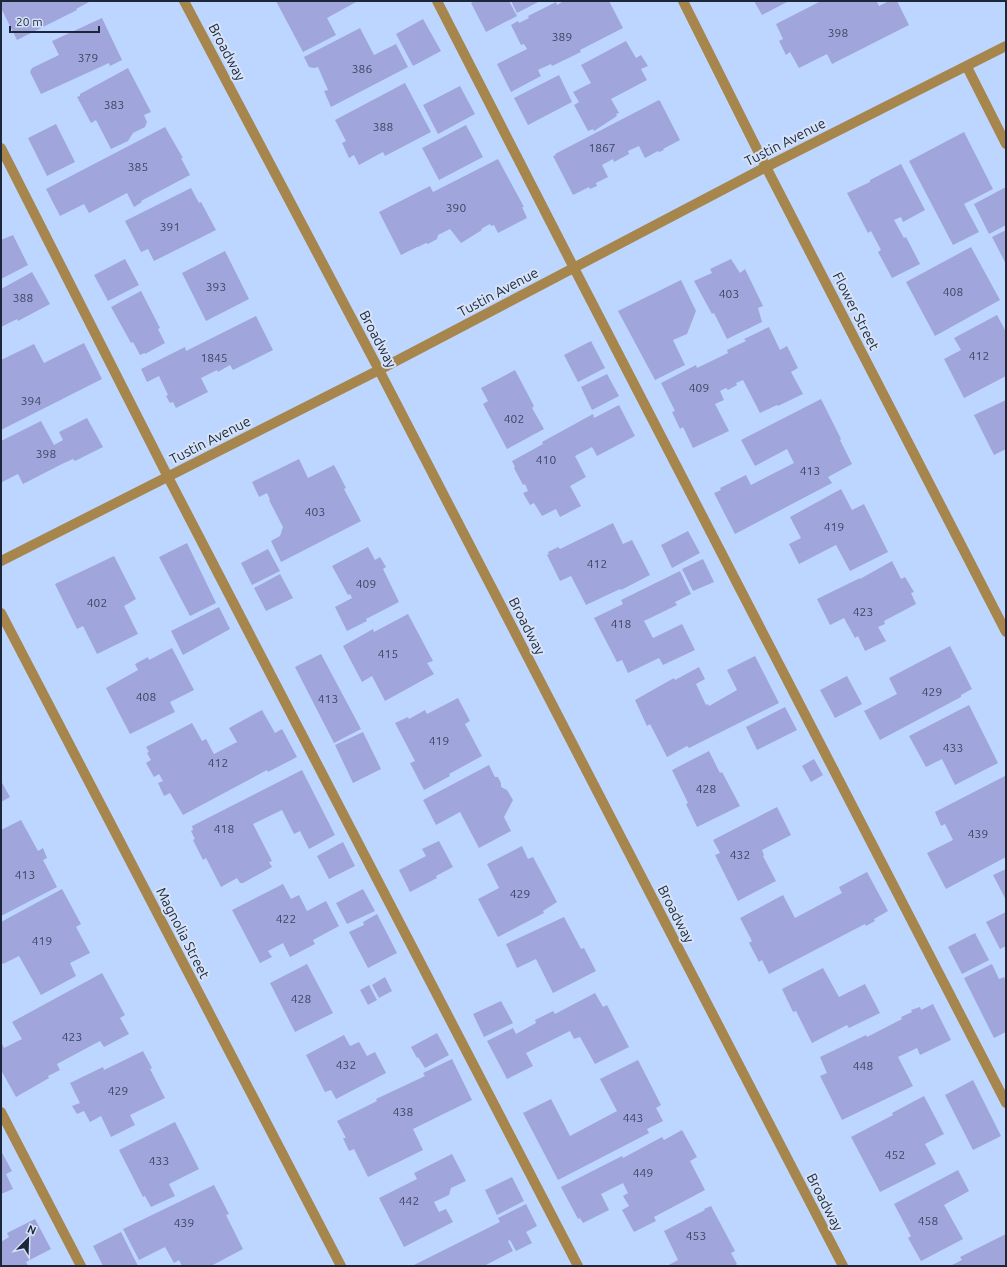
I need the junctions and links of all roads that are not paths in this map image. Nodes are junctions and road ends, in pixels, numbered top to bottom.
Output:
1 (184, 1) edge
2 (437, 1) edge
3 (683, 1) edge
4 (1006, 46) edge
5 (966, 67) junction
6 (1006, 144) edge
7 (1, 148) edge
8 (766, 167) junction
9 (574, 268) junction
10 (379, 370) junction
11 (168, 477) junction
12 (1, 561) edge
13 (1, 613) edge
14 (1006, 632) edge
15 (1006, 1103) edge
16 (1, 1112) edge
17 (81, 1266) edge
18 (341, 1266) edge
19 (578, 1266) edge
20 (843, 1266) edge

1 - 10 street, Broadway
2 - 9 street
3 - 8 street, Flower Street
4 - 5 street, Tustin Avenue
5 - 6 street
5 - 8 street, Tustin Avenue
7 - 11 street
8 - 9 street, Tustin Avenue
8 - 14 street, Flower Street
9 - 10 street, Tustin Avenue
9 - 15 street
10 - 11 street, Tustin Avenue
10 - 20 street, Broadway
11 - 12 street, Tustin Avenue
11 - 19 street
13 - 18 street, Magnolia Street
16 - 17 street

